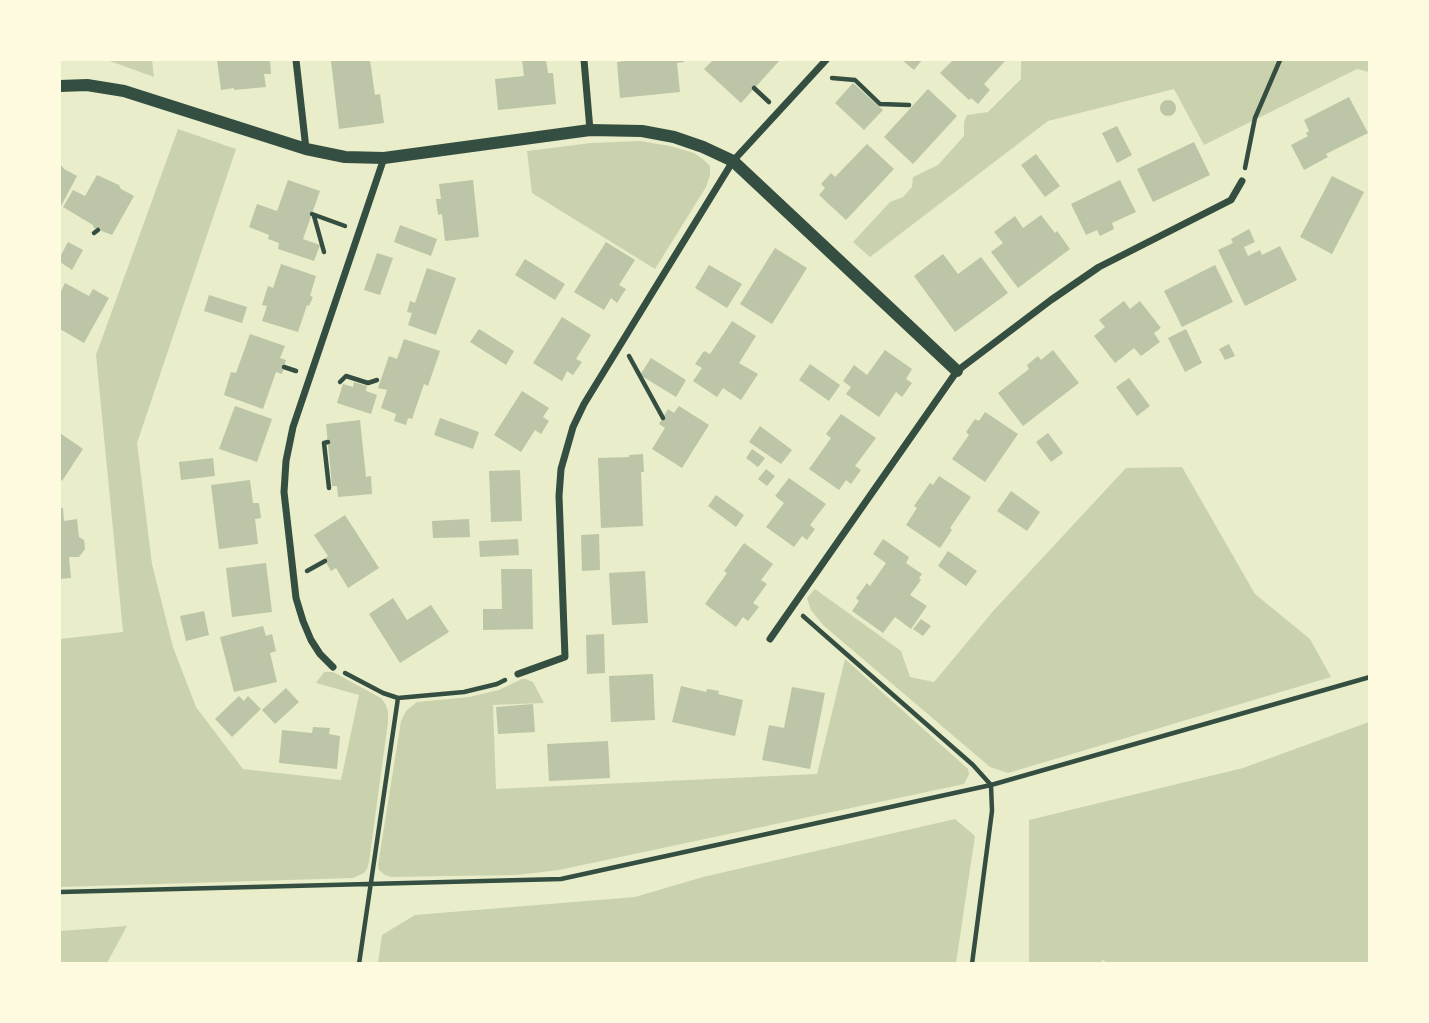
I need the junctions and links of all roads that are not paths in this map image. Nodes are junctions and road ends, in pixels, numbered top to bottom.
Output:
1 (296, 60) edge
2 (584, 60) edge
3 (826, 60) edge
4 (60, 86) edge
5 (590, 130) junction
6 (306, 149) junction
7 (384, 158) junction
8 (733, 161) junction
9 (1242, 181) road end
10 (957, 371) junction
11 (770, 639) dead end
12 (333, 667) road end
13 (518, 674) road end

1 - 6 street
2 - 5 street
3 - 8 street
4 - 6 street
5 - 7 street
5 - 8 street
6 - 7 street
7 - 12 street
8 - 10 street
8 - 13 street
9 - 10 street
10 - 11 street

